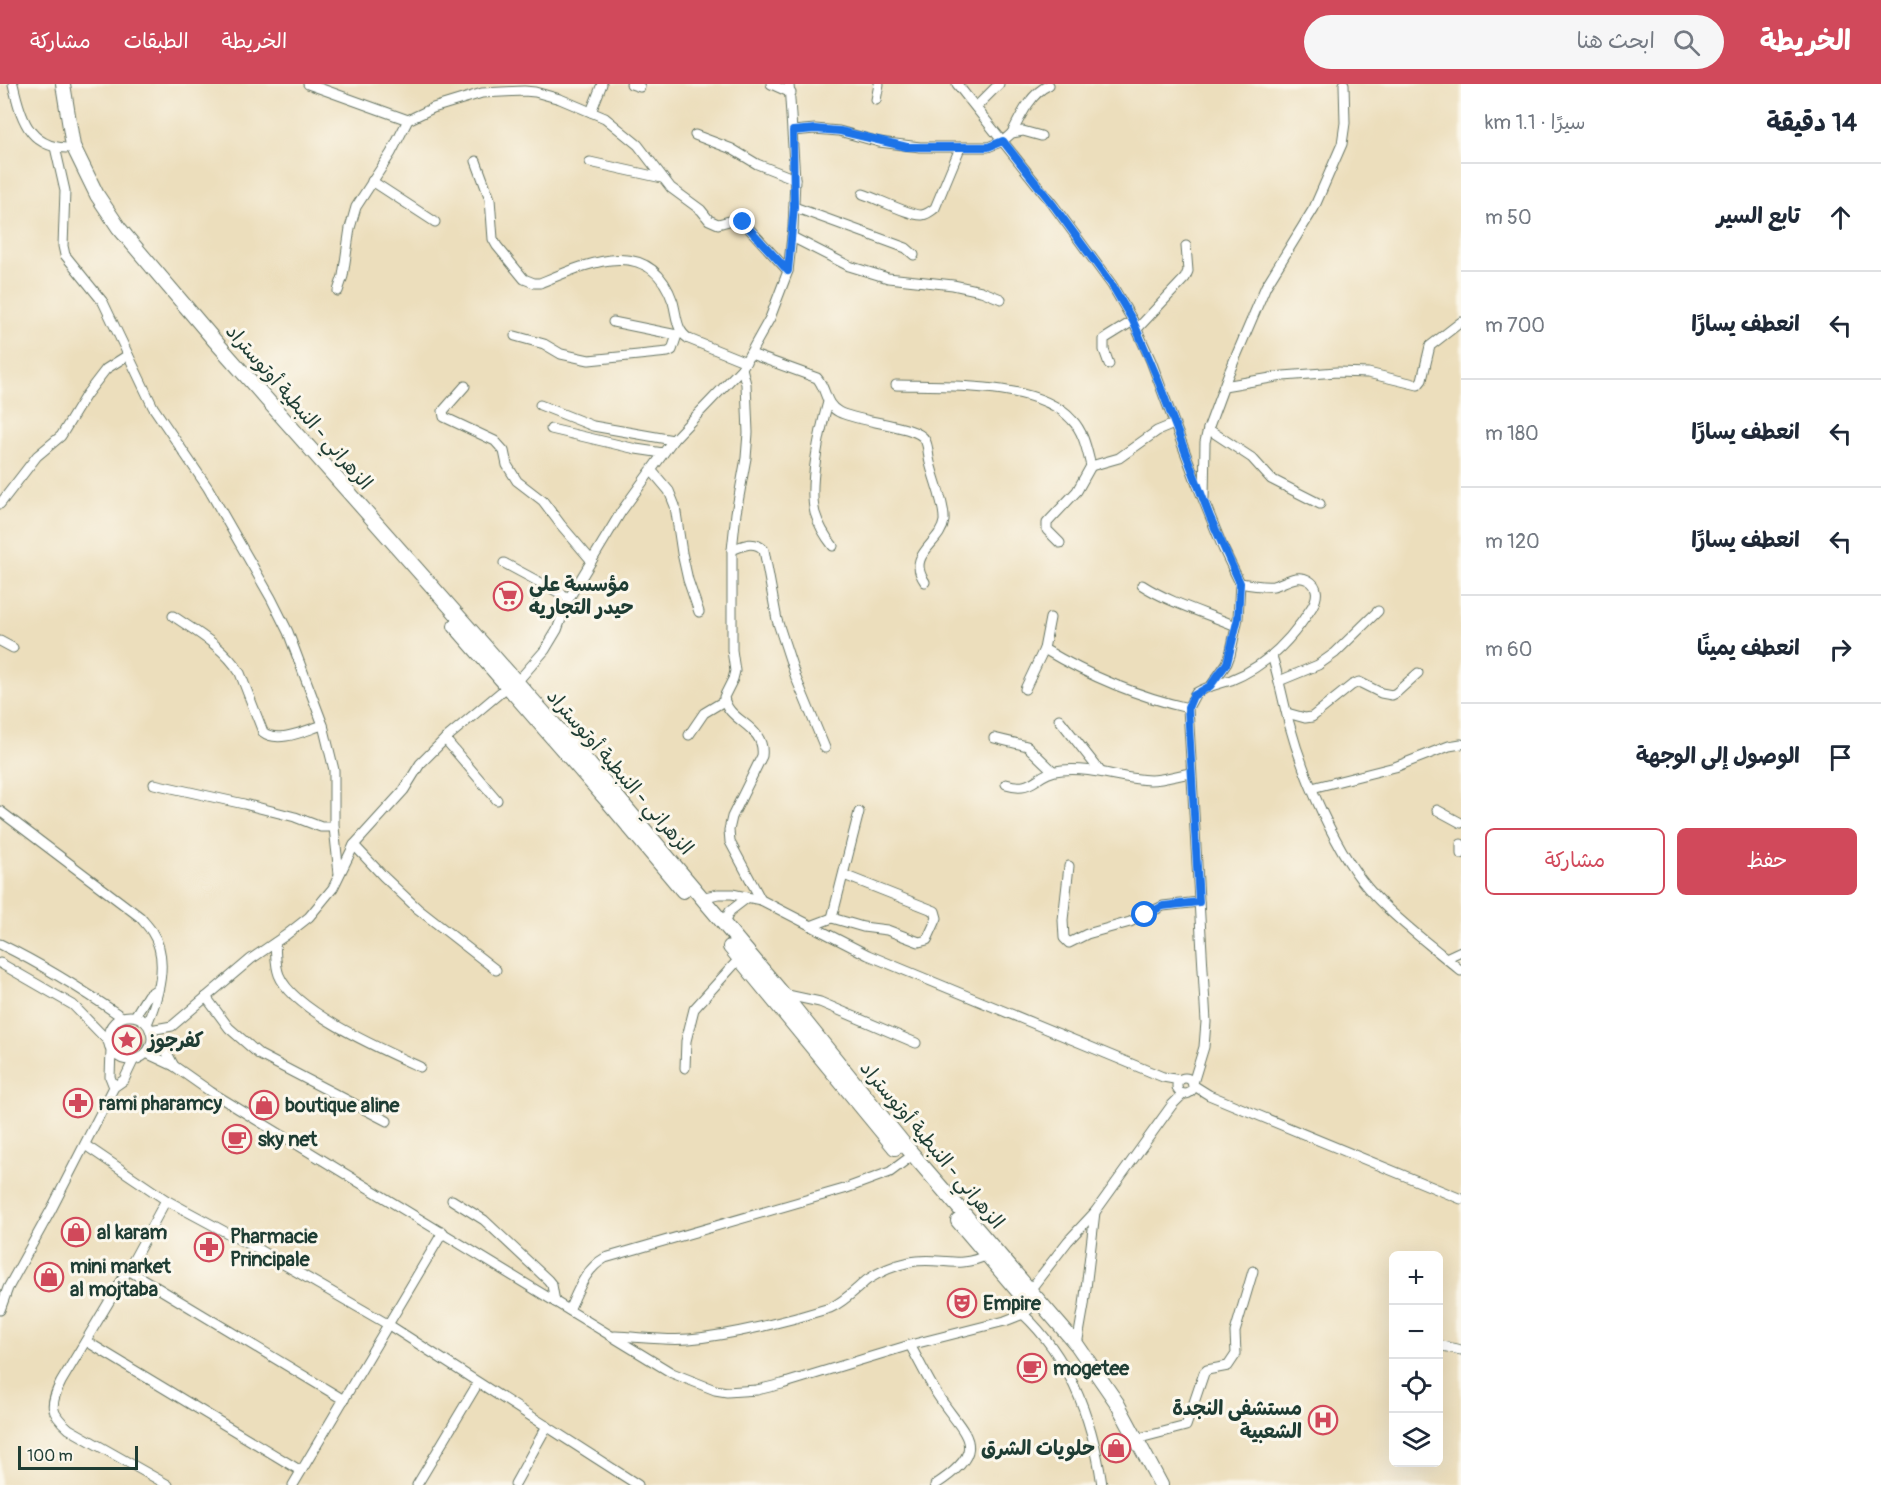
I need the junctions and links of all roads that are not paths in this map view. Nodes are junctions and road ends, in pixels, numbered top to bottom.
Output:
1 (13, 84) edge
2 (56, 84) edge
3 (63, 84) edge
4 (308, 84) edge
5 (602, 84) edge
6 (771, 84) edge
7 (879, 84) edge
8 (957, 84) edge
9 (999, 84) edge
10 (1344, 84) edge
11 (1049, 85) edge
12 (790, 88) edge
13 (876, 100) dead end
14 (976, 107) junction
15 (591, 112) junction
16 (408, 120) junction
17 (793, 131) junction
18 (1012, 133) junction
19 (695, 135) dead end
20 (1041, 136) dead end
21 (1003, 141) junction
22 (60, 147) junction
23 (960, 148) junction
24 (476, 161) dead end
25 (590, 162) dead end
26 (662, 178) junction
27 (795, 179) junction
28 (372, 181) junction
29 (863, 194) dead end
30 (794, 207) junction
31 (435, 222) dead end
32 (792, 237) junction
33 (1186, 246) dead end
34 (914, 255) dead end
35 (788, 271) junction
36 (338, 291) dead end
37 (1001, 300) dead end
38 (613, 322) dead end
39 (1461, 322) edge
40 (1135, 325) junction
41 (679, 334) junction
42 (515, 336) dead end
43 (128, 355) junction
44 (746, 361) junction
45 (1109, 364) dead end
46 (896, 385) dead end
47 (465, 386) dead end
48 (1224, 386) junction
49 (828, 402) junction
50 (540, 405) dead end
51 (1174, 424) junction
52 (551, 429) dead end
53 (1208, 429) junction
54 (673, 440) junction
55 (663, 453) junction
56 (1091, 466) junction
57 (652, 471) junction
58 (1204, 501) junction
59 (0, 504) edge
60 (1320, 504) dead end
61 (1060, 543) dead end
62 (833, 546) dead end
63 (732, 550) junction
64 (591, 560) junction
65 (504, 563) dead end
66 (925, 582) dead end
67 (1240, 583) junction
68 (1142, 585) dead end
69 (569, 598) junction
70 (1378, 611) dead end
71 (699, 612) dead end
72 (173, 616) dead end
73 (1050, 618) dead end
74 (1236, 626) junction
75 (0, 641) edge
76 (13, 648) dead end
77 (1044, 649) junction
78 (1272, 656) junction
79 (1418, 673) dead end
80 (1279, 681) junction
81 (512, 685) junction
82 (1210, 686) junction
83 (1025, 689) dead end
84 (724, 701) junction
85 (1188, 708) junction
86 (1287, 713) junction
87 (1059, 719) dead end
88 (323, 725) junction
89 (688, 735) dead end
90 (994, 738) dead end
91 (445, 739) junction
92 (1461, 744) edge
93 (825, 748) dead end
94 (1053, 771) junction
95 (1101, 771) junction
96 (1191, 773) junction
97 (154, 784) dead end
98 (1006, 784) dead end
99 (1312, 788) junction
100 (497, 800) dead end
101 (1437, 810) dead end
102 (0, 811) edge
103 (859, 812) dead end
104 (630, 820) junction
105 (1461, 823) edge
106 (334, 827) junction
107 (1461, 844) edge
108 (354, 845) junction
109 (1461, 854) edge
110 (1068, 866) dead end
111 (339, 874) junction
112 (844, 875) junction
113 (701, 898) junction
114 (747, 898) junction
115 (761, 900) junction
116 (1199, 902) junction
117 (832, 918) junction
118 (723, 925) junction
119 (811, 926) junction
120 (275, 943) junction
121 (0, 944) edge
122 (1461, 951) edge
123 (740, 958) junction
124 (1446, 958) junction
125 (0, 963) edge
126 (496, 970) dead end
127 (1461, 971) edge
128 (158, 989) junction
129 (783, 994) junction
130 (206, 997) junction
131 (135, 1016) junction
132 (122, 1017) junction
133 (150, 1030) junction
134 (107, 1040) junction
135 (916, 1043) dead end
136 (111, 1050) junction
137 (146, 1053) junction
138 (134, 1059) junction
139 (174, 1066) junction
140 (420, 1067) dead end
141 (685, 1068) dead end
142 (1185, 1086) junction
143 (114, 1087) junction
144 (387, 1121) dead end
145 (85, 1145) junction
146 (906, 1160) junction
147 (1461, 1199) edge
148 (166, 1200) junction
149 (452, 1200) dead end
150 (1095, 1212) junction
151 (443, 1232) junction
152 (987, 1255) junction
153 (128, 1270) junction
154 (1253, 1271) dead end
155 (4, 1286) edge
156 (1030, 1290) junction
157 (555, 1302) junction
158 (0, 1310) edge
159 (569, 1310) junction
160 (1028, 1310) junction
161 (389, 1325) junction
162 (612, 1336) junction
163 (86, 1341) junction
164 (910, 1345) junction
165 (1077, 1345) junction
166 (1443, 1346) edge
167 (1461, 1350) edge
168 (478, 1383) junction
169 (344, 1400) junction
170 (547, 1426) junction
171 (1136, 1439) junction
172 (301, 1471) junction
173 (515, 1484) edge
174 (168, 1485) edge
175 (293, 1485) edge
176 (417, 1485) edge
177 (638, 1485) edge
178 (935, 1485) edge
179 (1102, 1485) edge
180 (1151, 1485) edge
181 (1161, 1485) edge

1 - 22 street
2 - 22 highway, الزهراني - النبطية أوتوستراد
3 - 81 highway, الزهراني - النبطية أوتوستراد
4 - 16 street
5 - 15 street
6 - 12 street
7 - 13 street
8 - 14 street
9 - 14 street
10 - 48 street
11 - 18 street
12 - 17 street
14 - 21 street
15 - 16 street
15 - 26 street
16 - 28 street
17 - 23 street
17 - 27 street
18 - 20 street
18 - 21 street
19 - 27 street
21 - 23 street
21 - 40 street
22 - 43 street
22 - 81 highway, الزهراني - النبطية أوتوستراد
23 - 29 street
24 - 41 street
25 - 26 street
26 - 35 street
27 - 30 street
28 - 31 street
28 - 36 street
30 - 32 street
30 - 34 street
32 - 35 street
32 - 37 street
33 - 40 street
35 - 44 street
38 - 41 street
39 - 48 street
40 - 45 street
40 - 51 street
41 - 42 street
41 - 44 street
43 - 59 street
43 - 88 street
44 - 49 street
44 - 54 street
44 - 63 street
46 - 56 street
47 - 64 street
48 - 53 street
49 - 62 street
49 - 66 street
50 - 54 street
51 - 56 street
51 - 58 street
52 - 55 street
53 - 58 street
53 - 60 street
54 - 55 street
55 - 57 street
56 - 61 street
57 - 64 street
57 - 71 street
58 - 67 street
63 - 84 street
63 - 93 street
64 - 69 street
65 - 69 street
67 - 74 street
67 - 78 street
68 - 74 street
69 - 81 street
70 - 80 street
72 - 88 street
73 - 77 street
74 - 82 street
75 - 76 street
77 - 83 street
77 - 85 street
78 - 80 street
78 - 82 street
79 - 86 street
80 - 86 street
81 - 91 street
81 - 104 highway, الزهراني - النبطية أوتوستراد
82 - 85 street
84 - 89 street
84 - 115 street
85 - 96 street
86 - 99 street
87 - 95 street
88 - 106 street
90 - 94 street
91 - 100 street
91 - 108 street
92 - 99 street
94 - 95 street
94 - 98 street
95 - 96 street
96 - 116 street
97 - 106 street
99 - 124 street
101 - 105 street
102 - 128 street
103 - 112 street
104 - 113 highway, الزهراني - النبطية أوتوستراد
104 - 123 highway, الزهراني - النبطية أوتوستراد
106 - 111 street
107 - 109 street
108 - 111 street
108 - 126 street
110 - 116 street
111 - 120 street
112 - 117 street
112 - 117 street
113 - 114 street
113 - 118 highway, الزهراني - النبطية أوتوستراد
114 - 115 street
114 - 118 street
115 - 119 street
116 - 142 street
117 - 119 street
118 - 129 highway, الزهراني - النبطية أوتوستراد
119 - 142 street
120 - 130 street
120 - 140 street
121 - 132 street
122 - 124 street
123 - 141 street
123 - 146 highway, الزهراني - النبطية أوتوستراد
124 - 127 street
125 - 134 street
128 - 131 street
128 - 133 street
129 - 135 street
129 - 156 highway, الزهراني - النبطية أوتوستراد
130 - 133 street
130 - 144 street
131 - 132 street
131 - 133 street
132 - 134 street
133 - 137 street
133 - 139 street
134 - 136 street
136 - 138 street
136 - 143 street
137 - 138 street
137 - 139 street
138 - 143 street
139 - 151 street
142 - 147 street
142 - 150 street
143 - 145 street
145 - 148 street
145 - 155 street
146 - 152 highway, الزهراني - النبطية أوتوستراد
146 - 159 street
148 - 153 street
148 - 161 street
149 - 157 street
150 - 156 street
150 - 165 street
151 - 157 street
151 - 161 street
152 - 160 highway, الزهراني - النبطية أوتوستراد
152 - 162 street
153 - 163 street
153 - 169 street
154 - 171 street
155 - 158 street
156 - 165 highway, الزهراني - النبطية أوتوستراد
157 - 159 street
159 - 162 street
160 - 164 street
160 - 179 street
160 - 180 highway, الزهراني - النبطية أوتوستراد
161 - 168 street
161 - 169 street
162 - 164 street
163 - 172 street
163 - 174 street
164 - 178 street
165 - 171 highway, الزهراني - النبطية أوتوستراد
166 - 167 street
168 - 170 street
168 - 176 street
169 - 172 street
170 - 173 street
170 - 177 street
171 - 181 highway, الزهراني - النبطية أوتوستراد
172 - 175 street

